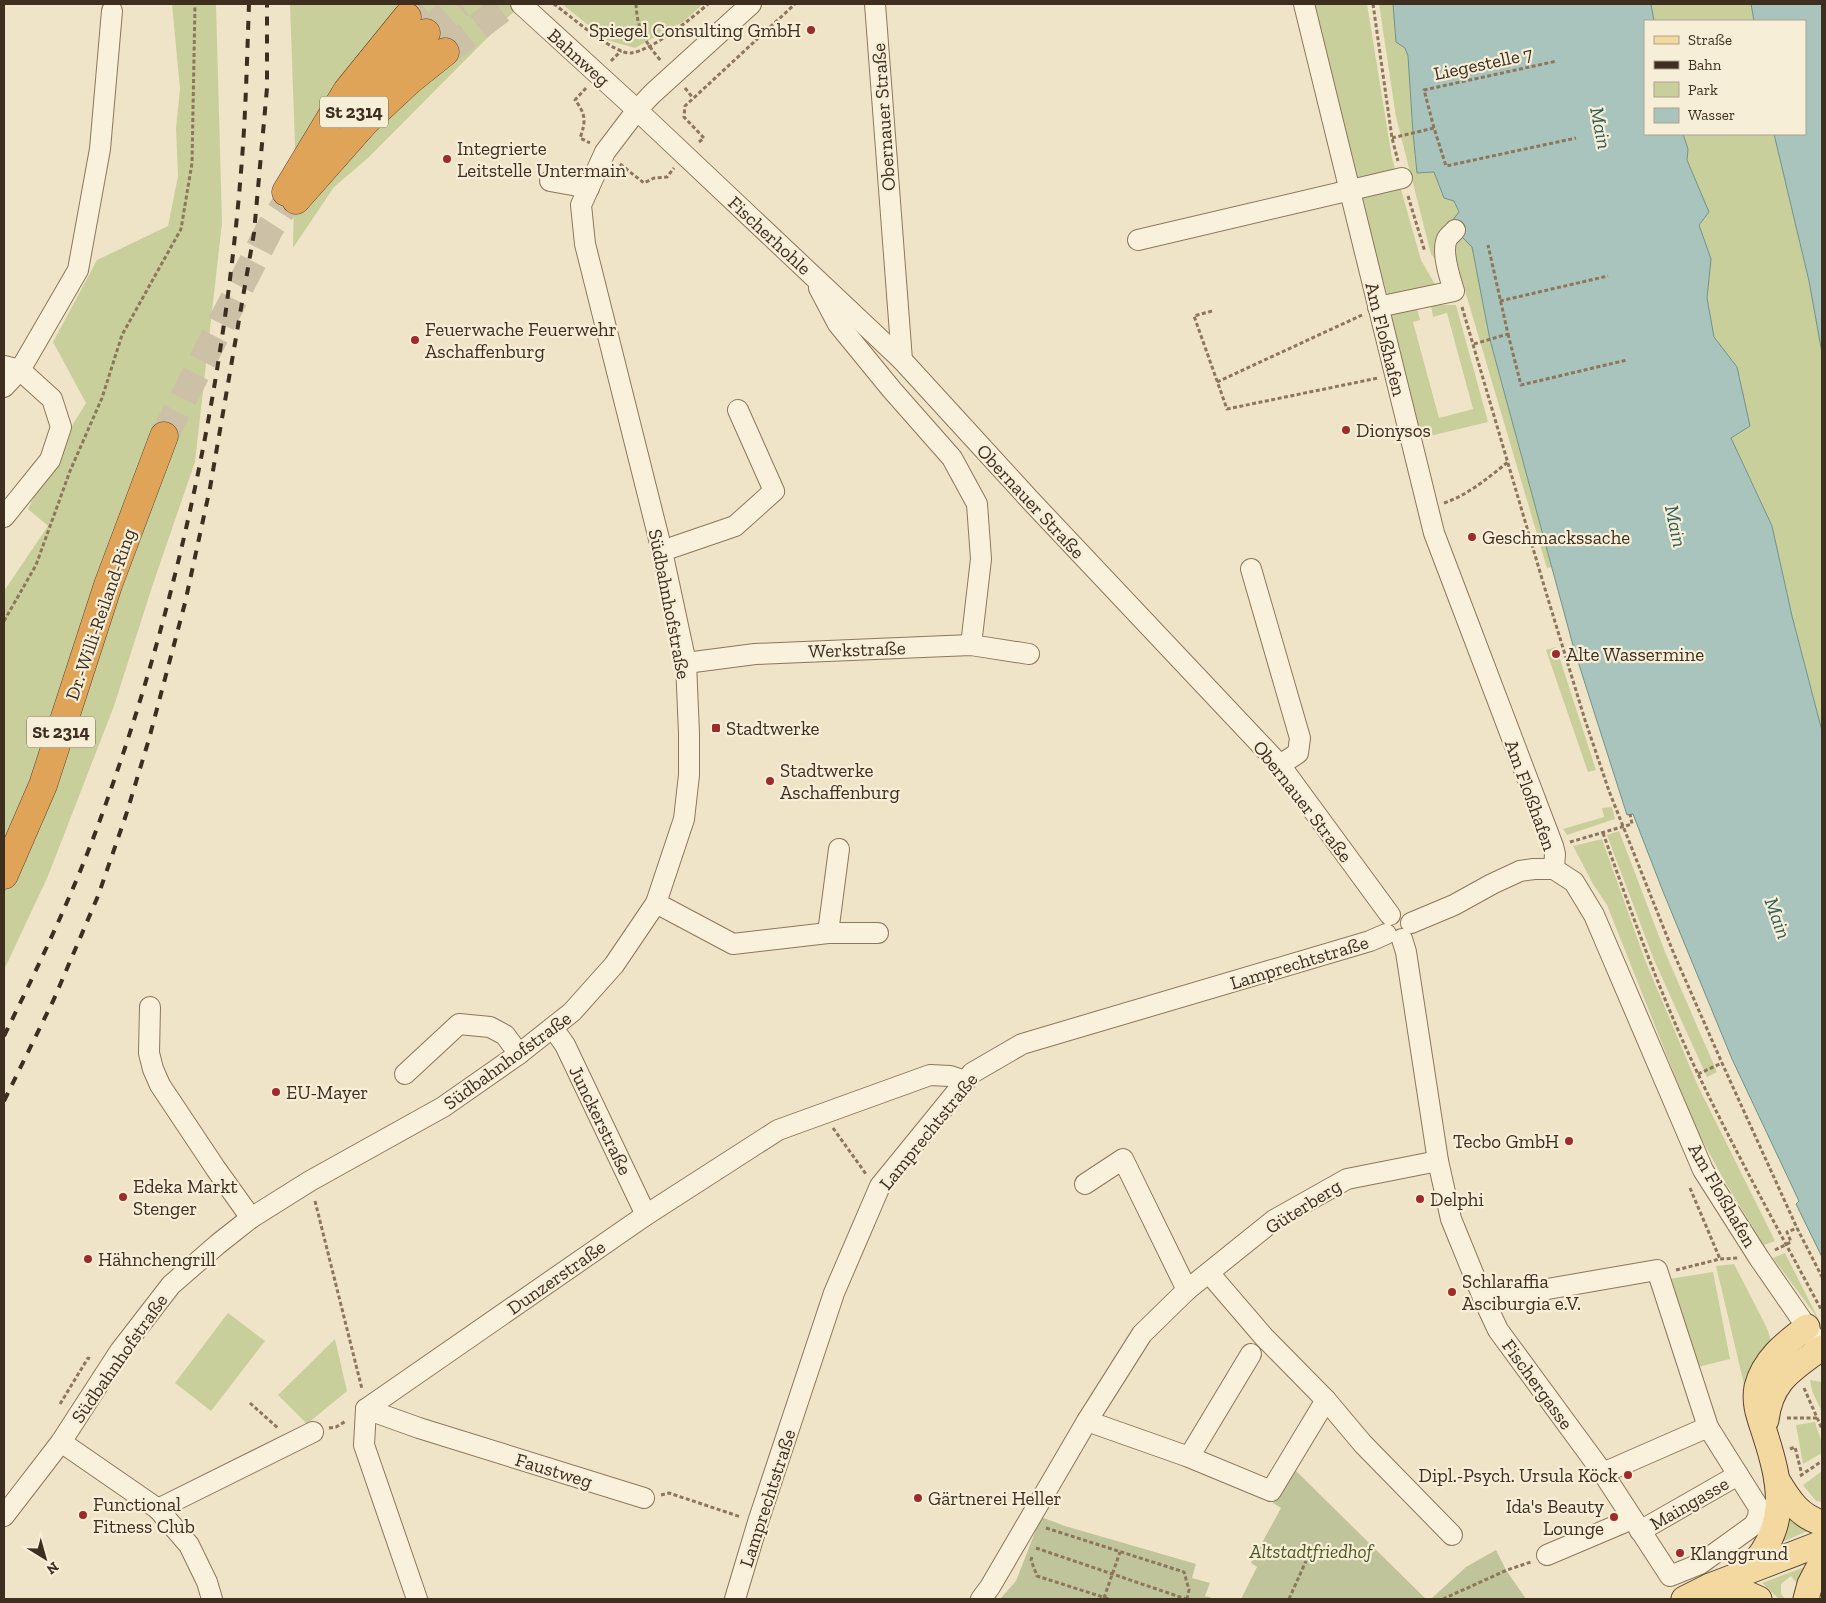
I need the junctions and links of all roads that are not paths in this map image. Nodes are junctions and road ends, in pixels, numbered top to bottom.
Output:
1 (521, 4) edge
2 (751, 4) edge
3 (875, 4) edge
4 (1304, 4) edge
5 (112, 11) dead end
6 (416, 25) tunnel mouth
7 (444, 52) tunnel mouth
8 (638, 110) junction
9 (1402, 178) road end
10 (550, 181) dead end
11 (589, 188) junction
12 (1348, 190) junction
13 (1456, 230) dead end
14 (1138, 240) dead end
15 (813, 275) junction
16 (1378, 307) junction
17 (902, 360) junction
18 (12, 368) edge
19 (4, 387) edge
20 (738, 410) dead end
21 (164, 436) tunnel mouth
22 (4, 517) edge
23 (662, 551) junction
24 (1251, 568) dead end
25 (971, 645) junction
26 (1029, 654) dead end
27 (686, 663) junction
28 (1280, 765) junction
29 (839, 850) dead end
30 (1554, 869) junction
31 (4, 875) edge
32 (656, 903) junction
33 (1397, 928) junction
34 (828, 933) junction
35 (878, 933) dead end
36 (150, 1007) dead end
37 (553, 1028) junction
38 (519, 1054) junction
39 (405, 1074) dead end
40 (965, 1081) junction
41 (1438, 1161) junction
42 (1085, 1184) dead end
43 (646, 1215) junction
44 (251, 1218) junction
45 (1209, 1273) junction
46 (1187, 1290) junction
47 (1484, 1300) junction
48 (1815, 1319) edge
49 (1822, 1348) edge
50 (1251, 1354) dead end
51 (1326, 1400) junction
52 (366, 1409) junction
53 (1087, 1421) junction
54 (1773, 1425) junction
55 (1708, 1427) junction
56 (313, 1432) road end
57 (61, 1442) junction
58 (1189, 1457) junction
59 (1603, 1473) junction
60 (1738, 1475) junction
61 (1777, 1480) junction
62 (644, 1498) road end
63 (158, 1508) junction
64 (4, 1516) edge
65 (1822, 1523) edge
66 (1636, 1525) junction
67 (1452, 1535) dead end
68 (1822, 1543) edge
69 (1548, 1555) road end
70 (1822, 1561) edge
71 (1746, 1572) junction
72 (1710, 1586) junction
73 (212, 1599) edge
74 (417, 1599) edge
75 (735, 1599) edge
76 (981, 1599) edge
77 (1684, 1599) edge
78 (1759, 1599) edge
79 (1806, 1599) edge

1 - 8 street, Bahnweg
2 - 8 street, Südbahnhofstraße
3 - 17 street, Obernauer Straße
4 - 12 street, Am Floßhafen
5 - 18 street
6 - 7 highway, St 2314
8 - 11 street, Südbahnhofstraße
8 - 15 street, Fischerhohle
9 - 12 street
10 - 11 street
11 - 23 street, Südbahnhofstraße
12 - 14 street
12 - 16 street, Am Floßhafen
13 - 16 street
15 - 17 street, Fischerhohle
15 - 25 street, Obernauer Straße
16 - 30 street, Am Floßhafen
17 - 28 street, Obernauer Straße
18 - 19 street
18 - 22 street
20 - 23 street
21 - 31 highway, Dr.-Willi-Reiland-Ring / St 2314
23 - 27 street, Südbahnhofstraße
24 - 28 street
25 - 26 street, Werkstraße
25 - 27 street, Werkstraße
27 - 32 street, Südbahnhofstraße
28 - 33 street, Obernauer Straße
29 - 34 street
30 - 33 street, Lamprechtstraße
30 - 48 street, Am Floßhafen
32 - 34 street
32 - 37 street, Südbahnhofstraße
33 - 40 street, Lamprechtstraße
33 - 41 street, Fischergasse
34 - 35 street
36 - 44 street
37 - 38 street, Südbahnhofstraße
37 - 43 street, Junckerstraße
38 - 39 street
38 - 44 street, Südbahnhofstraße
40 - 43 street, Dunzerstraße
40 - 75 street, Lamprechtstraße
41 - 45 street, Güterberg
41 - 47 street, Fischergasse
42 - 46 street
43 - 52 street, Dunzerstraße
44 - 57 street, Südbahnhofstraße
45 - 46 street, Güterberg
45 - 51 street
46 - 53 street, Güterberg
47 - 55 street
47 - 59 street, Fischergasse
48 - 49 street, Am Floßhafen
48 - 54 main road
49 - 54 main road
50 - 58 street
51 - 58 street
51 - 67 street
52 - 62 street, Faustweg
52 - 74 street
53 - 58 street
53 - 76 street, Güterberg
54 - 61 main road
55 - 59 street
55 - 60 street
56 - 63 street
57 - 63 street
57 - 64 street, Südbahnhofstraße
59 - 66 street, Fischergasse
60 - 66 street, Maingasse
60 - 66 street, Fischergasse
61 - 65 main road
61 - 71 main road
63 - 73 street
66 - 69 street, Maingasse
68 - 71 main road
70 - 79 main road
71 - 72 main road
72 - 77 main road
72 - 78 main road

